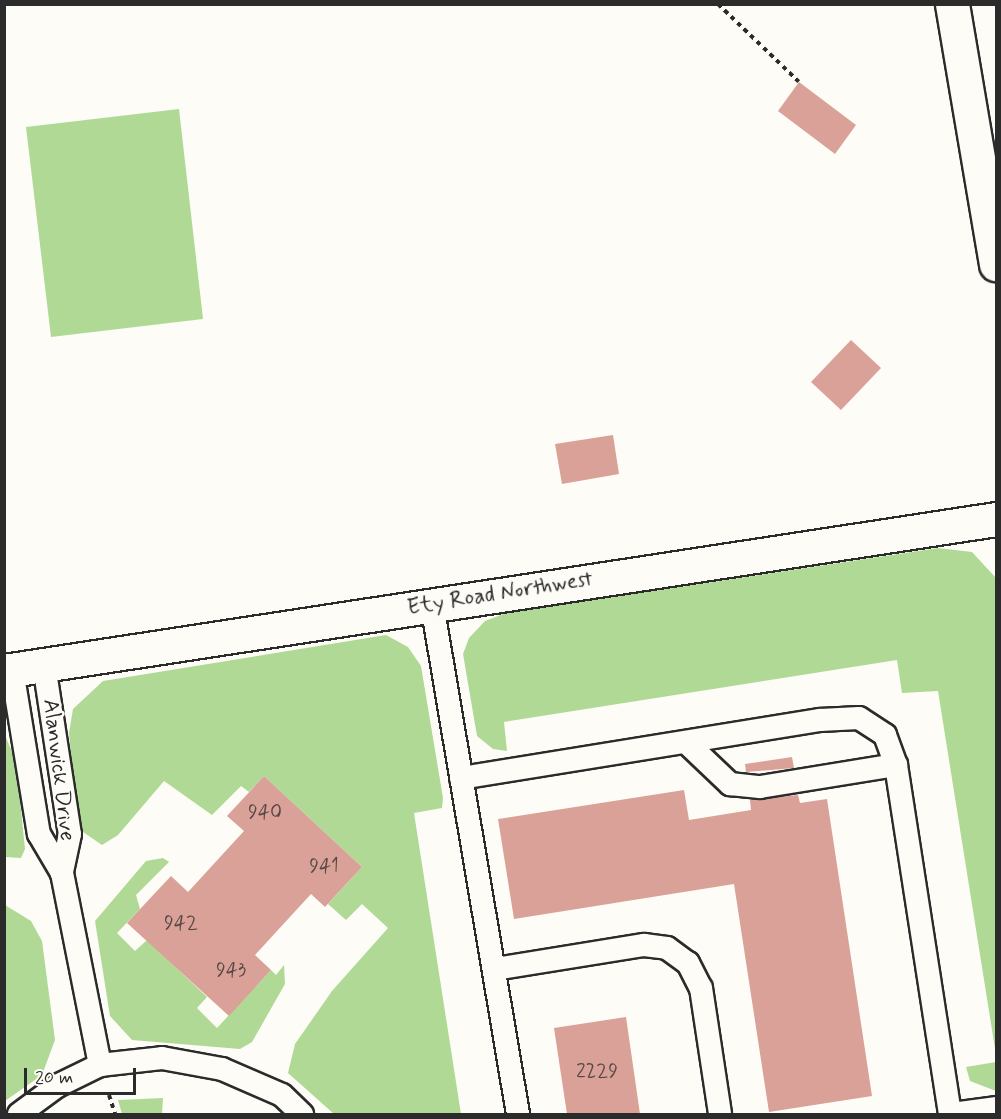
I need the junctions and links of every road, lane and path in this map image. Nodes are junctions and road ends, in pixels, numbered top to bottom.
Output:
1 (718, 4) edge
2 (952, 4) edge
3 (799, 82) dead end
4 (996, 264) edge
5 (996, 519) edge
6 (432, 604) junction
7 (44, 665) junction
8 (8, 670) edge
9 (688, 745) junction
10 (896, 765) junction
11 (461, 778) junction
12 (62, 873) junction
13 (495, 969) junction
14 (100, 1065) junction
15 (996, 1108) edge
16 (20, 1114) edge
17 (302, 1114) edge
18 (518, 1114) edge
19 (720, 1114) edge
20 (951, 1114) edge

1 - 3 path
2 - 4 street
5 - 6 street, Ety Road Northwest
6 - 7 street, Ety Road Northwest
6 - 11 lane
7 - 8 street, Ety Road Northwest
7 - 12 lane, Alanwick Drive
8 - 12 lane, Alanwick Drive
9 - 10 lane
9 - 10 lane
9 - 11 lane
10 - 20 lane
11 - 13 lane
12 - 14 lane, Alanwick Drive
13 - 18 lane
13 - 19 lane
14 - 16 lane
14 - 17 lane
15 - 20 lane

